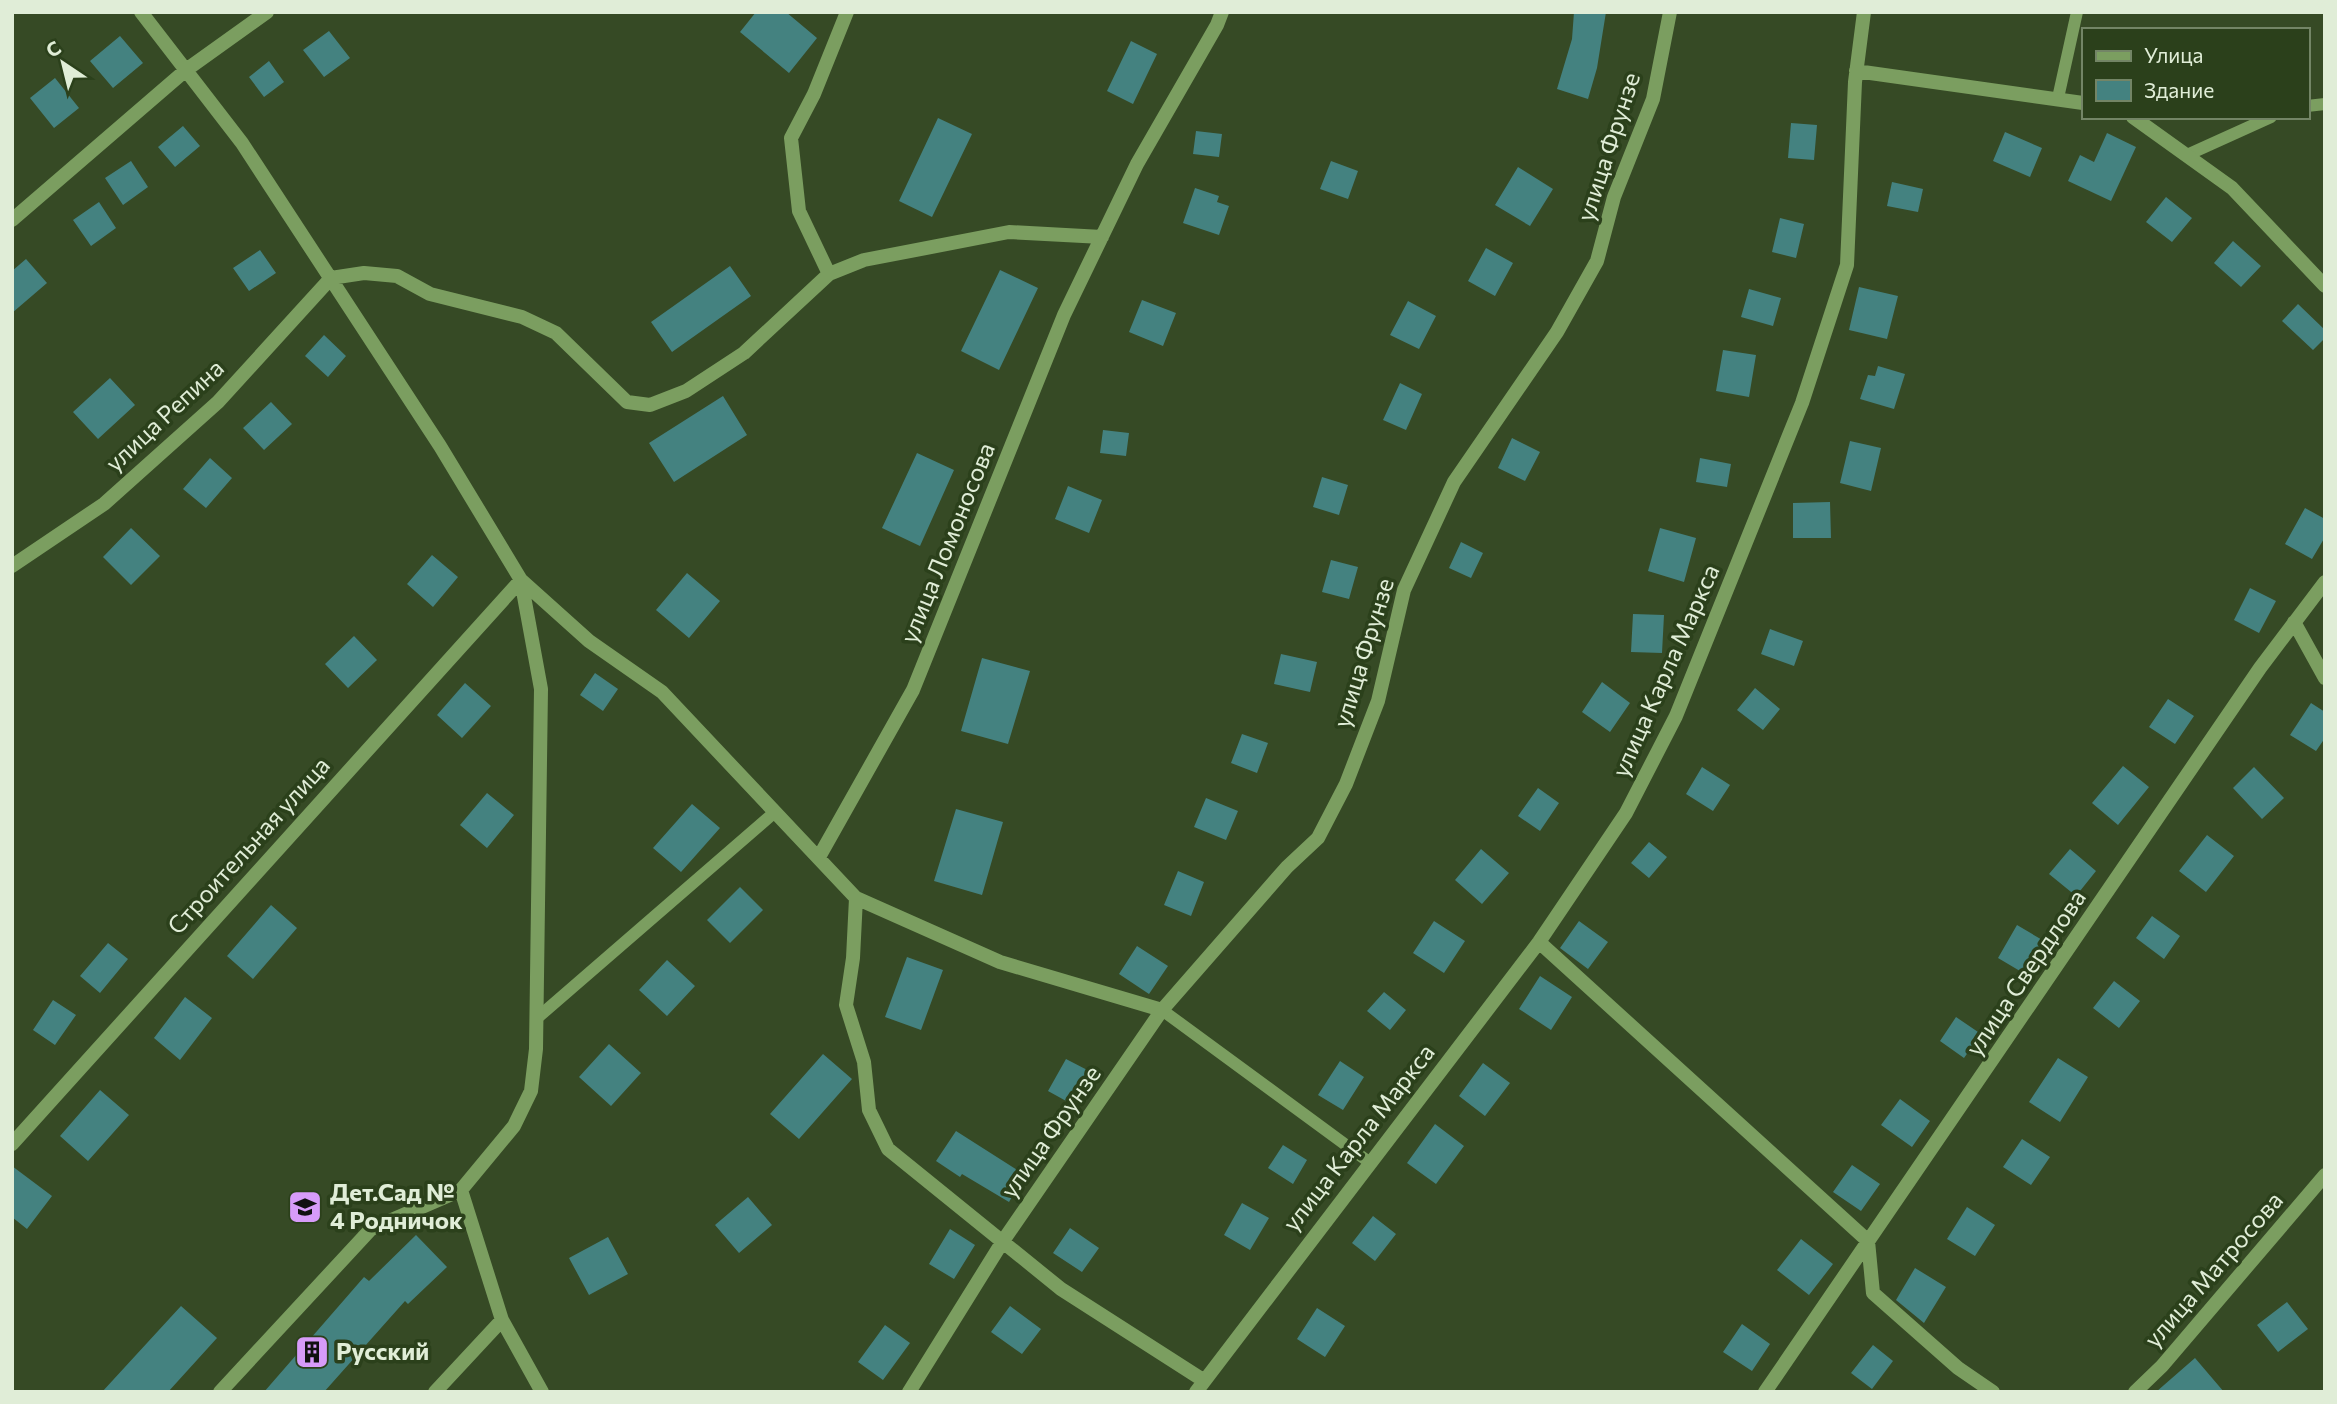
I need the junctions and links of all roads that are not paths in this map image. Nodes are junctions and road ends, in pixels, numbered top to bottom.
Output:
1 (141, 12) edge
2 (267, 12) edge
3 (847, 12) edge
4 (1222, 12) edge
5 (1670, 12) edge
6 (1864, 12) edge
7 (2077, 12) edge
8 (186, 70) junction
9 (1856, 71) junction
10 (2058, 99) junction
11 (2082, 103) edge
12 (2136, 119) edge
13 (2267, 119) edge
14 (2187, 155) junction
15 (12, 220) edge
16 (1102, 237) junction
17 (829, 274) junction
18 (331, 278) junction
19 (2325, 286) edge
20 (12, 566) edge
21 (521, 580) junction
22 (2325, 582) edge
23 (2294, 622) junction
24 (2325, 678) edge
25 (775, 813) junction
26 (820, 857) junction
27 (856, 898) junction
28 (1539, 942) junction
29 (1162, 1010) junction
30 (536, 1019) junction
31 (12, 1144) edge
32 (1368, 1162) junction
33 (2325, 1175) edge
34 (461, 1190) junction
35 (1003, 1241) junction
36 (1868, 1241) junction
37 (498, 1323) junction
38 (1199, 1386) edge
39 (220, 1392) edge
40 (435, 1392) edge
41 (542, 1392) edge
42 (909, 1392) edge
43 (1766, 1392) edge
44 (1993, 1392) edge
45 (2135, 1392) edge

1 - 8 street
2 - 8 street
3 - 17 street
4 - 16 street, улица Ломоносова
5 - 29 street, улица Фрунзе
6 - 9 street, улица Карла Маркса
7 - 10 lane
8 - 15 street
8 - 18 street
9 - 10 street
9 - 28 street, улица Карла Маркса
10 - 11 street
12 - 14 street
13 - 14 lane
14 - 19 street
16 - 17 street
16 - 26 street, улица Ломоносова
17 - 18 street
18 - 20 street, улица Репина
18 - 21 street
21 - 25 street
21 - 30 street
21 - 31 street, Строительная улица
22 - 23 street, улица Свердлова
23 - 24 street
23 - 36 street, улица Свердлова
25 - 26 street
25 - 30 lane
26 - 27 street
27 - 29 street
27 - 35 street
28 - 32 street, улица Карла Маркса
28 - 36 street
29 - 32 lane
29 - 35 street, улица Фрунзе
30 - 34 street
32 - 38 street, улица Карла Маркса
33 - 45 street, улица Матросова
34 - 37 street
34 - 39 street
35 - 38 street
35 - 42 street, улица Фрунзе
36 - 43 street, улица Свердлова
36 - 44 street
37 - 40 street
37 - 41 street

